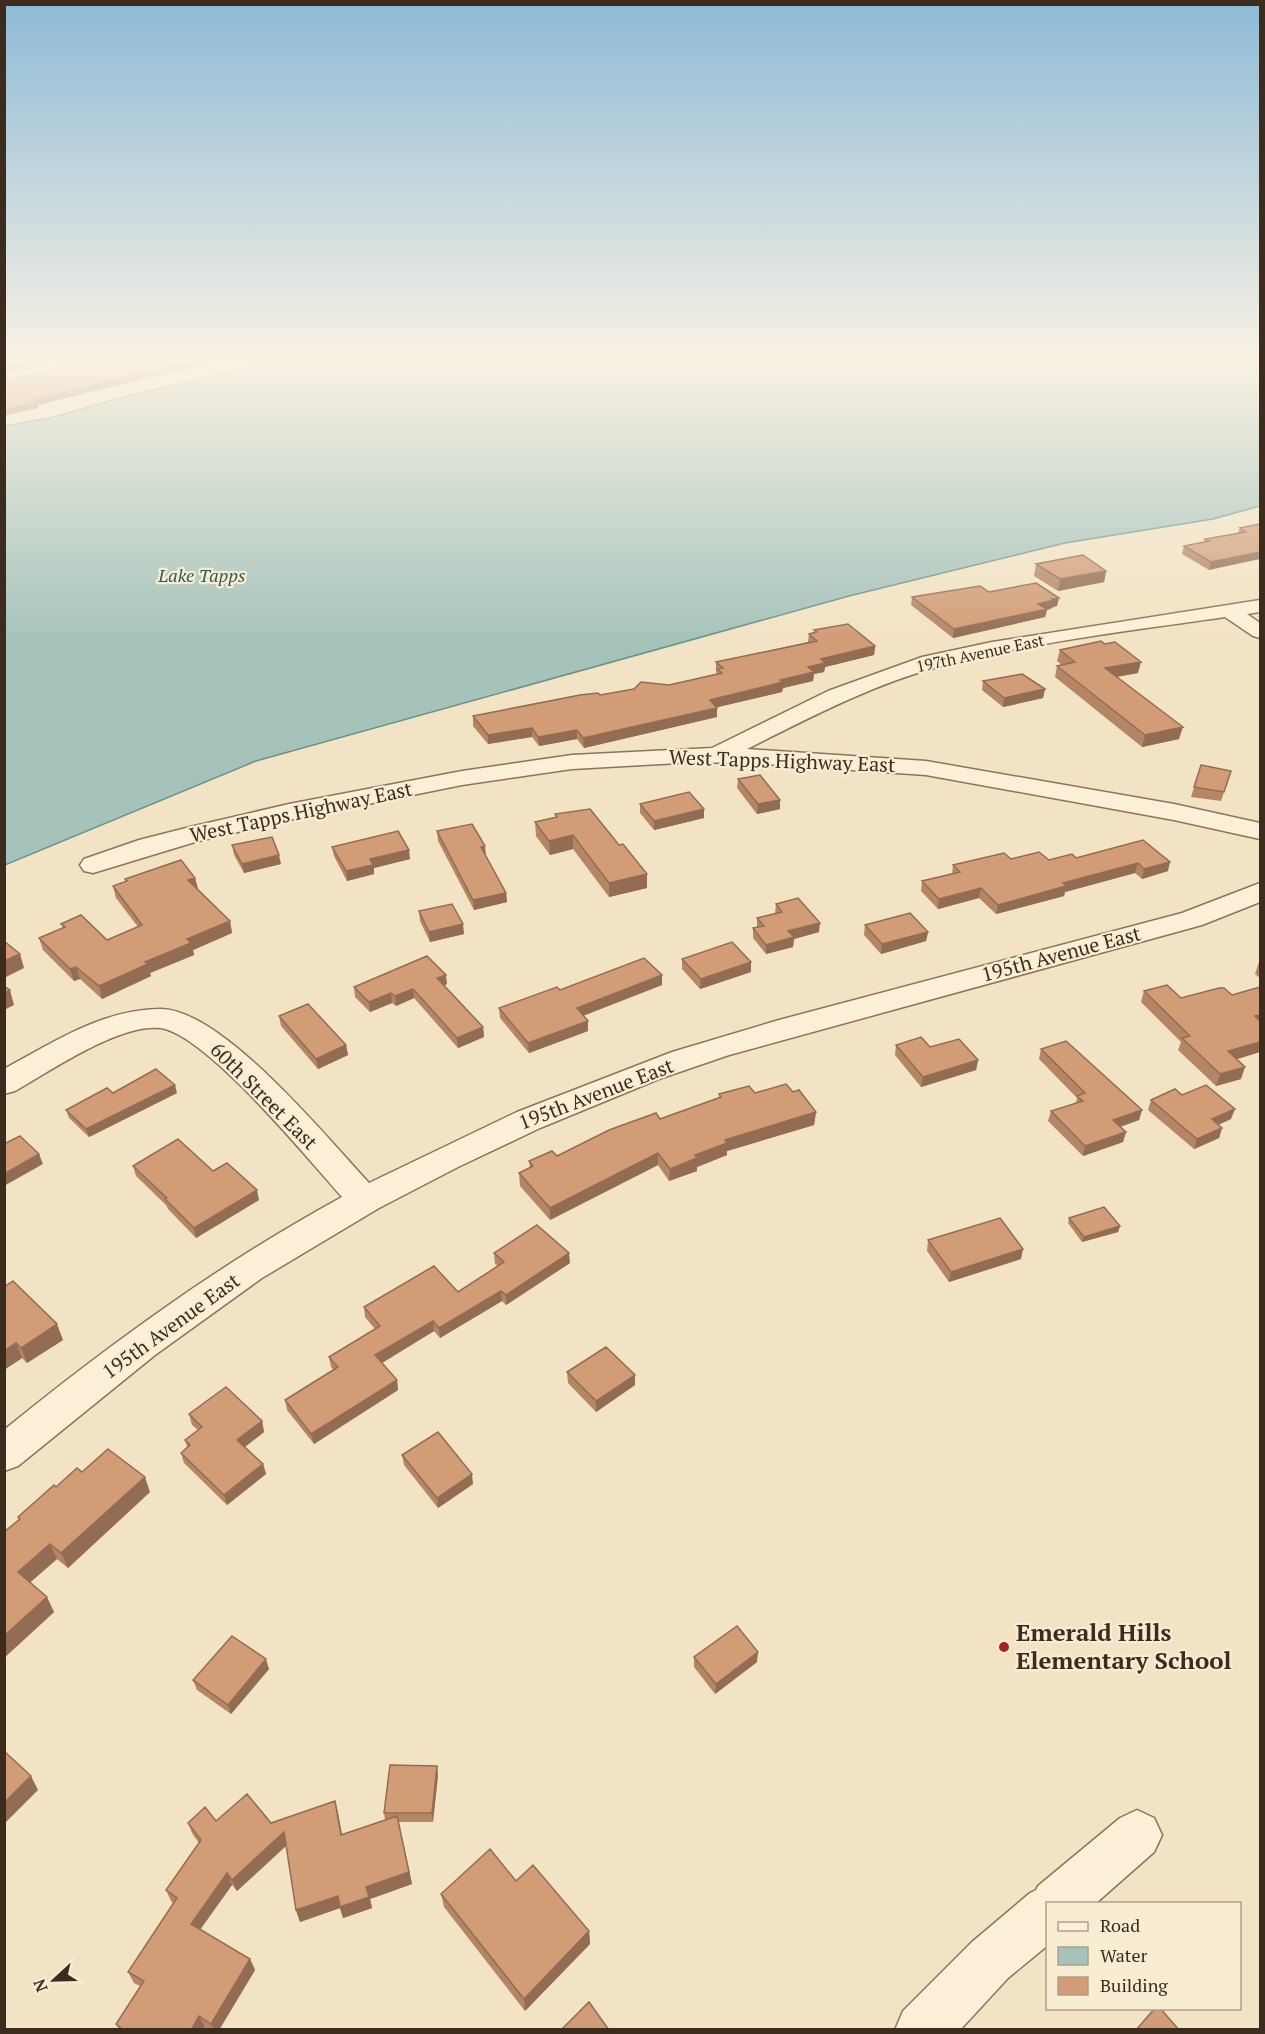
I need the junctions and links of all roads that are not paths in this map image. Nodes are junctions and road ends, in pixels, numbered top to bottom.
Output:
1 (1260, 606) edge
2 (1229, 611) junction
3 (1260, 632) edge
4 (716, 755) junction
5 (1260, 831) edge
6 (93, 865) dead end
7 (1260, 891) edge
8 (4, 1083) edge
9 (366, 1201) junction
10 (4, 1454) edge
11 (1137, 1835) dead end
12 (1058, 1902) edge
13 (1046, 1912) edge
14 (922, 2030) edge

1 - 2 street, 197th Avenue East
2 - 3 street
2 - 4 street, 197th Avenue East
4 - 5 street, West Tapps Highway East
4 - 6 street, West Tapps Highway East
7 - 9 street, 195th Avenue East
8 - 9 street, 60th Street East
9 - 10 street, 195th Avenue East
11 - 12 street
13 - 14 street

